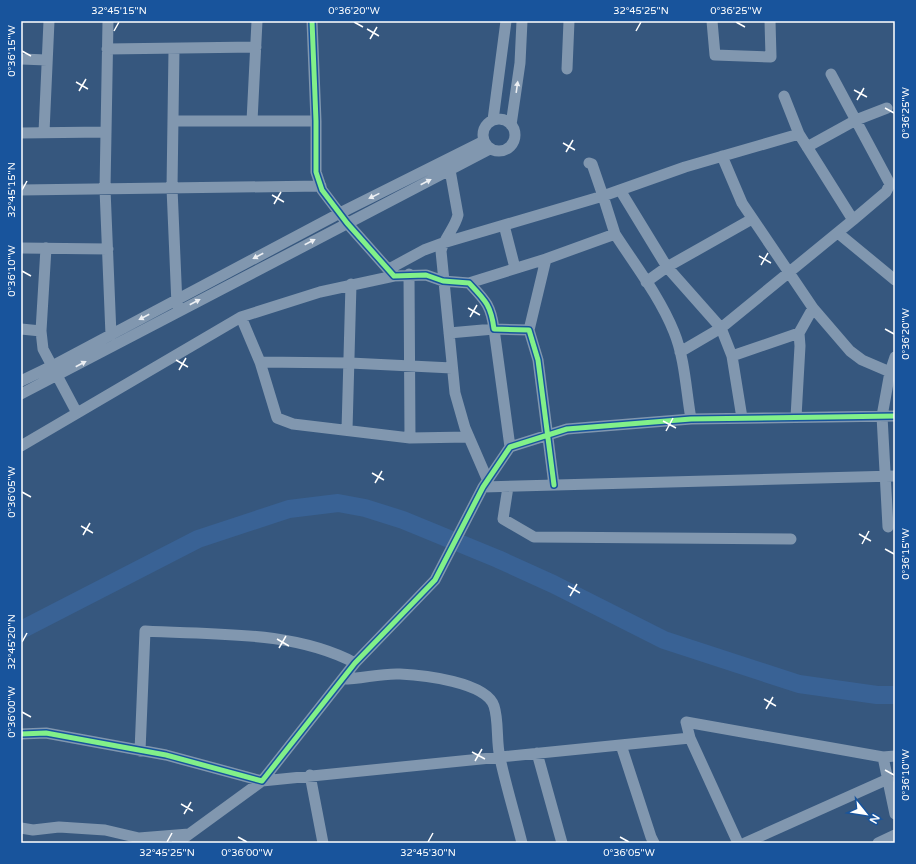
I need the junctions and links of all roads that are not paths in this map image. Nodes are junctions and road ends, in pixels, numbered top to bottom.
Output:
1 (49, 21) edge
2 (108, 21) edge
3 (257, 21) edge
4 (312, 21) edge
5 (506, 21) edge
6 (522, 21) edge
7 (569, 21) edge
8 (712, 21) edge
9 (770, 21) edge
10 (256, 47) junction
11 (107, 49) junction
12 (174, 49) junction
13 (21, 59) edge
14 (47, 60) junction
15 (567, 69) dead end
16 (831, 74) dead end
17 (784, 96) dead end
18 (887, 108) dead end
19 (493, 120) junction
20 (856, 120) junction
21 (174, 121) junction
22 (252, 121) junction
23 (316, 121) junction
24 (511, 125) junction
25 (44, 132) junction
26 (106, 132) junction
27 (21, 133) edge
28 (799, 134) junction
29 (487, 145) junction
30 (808, 147) junction
31 (722, 156) junction
32 (589, 163) dead end
33 (450, 170) junction
34 (321, 186) junction
35 (172, 188) junction
36 (105, 189) junction
37 (21, 190) edge
38 (620, 190) junction
39 (603, 196) junction
40 (340, 213) junction
41 (752, 219) junction
42 (853, 220) junction
43 (347, 223) junction
44 (504, 225) junction
45 (838, 233) junction
46 (615, 234) junction
47 (443, 243) junction
48 (21, 248) edge
49 (46, 248) junction
50 (108, 249) junction
51 (546, 259) junction
52 (667, 267) junction
53 (515, 268) junction
54 (391, 272) junction
55 (788, 273) junction
56 (408, 274) junction
57 (895, 280) edge
58 (443, 281) junction
59 (646, 282) junction
60 (469, 283) junction
61 (351, 284) junction
62 (176, 300) junction
63 (813, 308) junction
64 (179, 311) junction
65 (241, 316) junction
66 (721, 328) junction
67 (21, 329) edge
68 (494, 329) junction
69 (529, 330) junction
70 (41, 331) junction
71 (449, 333) junction
72 (799, 333) junction
73 (110, 335) junction
74 (680, 352) junction
75 (732, 356) junction
76 (895, 357) edge
77 (260, 362) junction
78 (350, 364) junction
79 (409, 367) junction
80 (452, 368) junction
81 (54, 371) junction
82 (890, 372) junction
83 (21, 381) edge
84 (21, 394) edge
85 (77, 413) junction
86 (882, 416) junction
87 (895, 416) edge
88 (796, 417) junction
89 (742, 418) junction
90 (690, 419) junction
91 (347, 430) junction
92 (546, 434) junction
93 (469, 437) junction
94 (410, 438) junction
95 (21, 446) edge
96 (510, 447) junction
97 (891, 476) edge
98 (554, 486) junction
99 (508, 487) junction
100 (483, 488) junction
101 (888, 527) dead end
102 (791, 539) dead end
103 (355, 663) junction
104 (343, 679) junction
105 (21, 734) edge
106 (690, 738) junction
107 (621, 745) junction
108 (140, 751) junction
109 (537, 753) junction
110 (499, 756) junction
111 (895, 756) edge
112 (883, 757) junction
113 (310, 775) junction
114 (888, 779) junction
115 (262, 781) junction
116 (895, 814) edge
117 (21, 828) edge
118 (895, 835) edge
119 (190, 836) edge
120 (177, 843) edge
121 (323, 843) edge
122 (522, 843) edge
123 (562, 843) edge
124 (654, 843) edge
125 (738, 843) edge
126 (745, 843) edge
127 (878, 843) edge

1 - 14 street
2 - 11 street
3 - 10 street
4 - 23 street
5 - 19 street
24 -> 6 street
7 - 15 street
8 - 9 street
10 - 12 street
10 - 22 street
11 - 12 street
11 - 26 street
12 - 21 street
13 - 14 street
14 - 25 street
16 - 20 street
17 - 28 street
18 - 20 street
19 - 24 street
19 - 29 street
20 - 30 street
20 - 42 street
21 - 22 street
21 - 35 street
22 - 23 street
23 - 34 street
24 - 29 street
25 - 26 street
25 - 27 street
26 - 36 street
28 - 30 street
28 - 31 street
29 - 33 street
29 -> 40 street
30 - 42 street
31 - 38 street
31 - 41 street
32 - 39 street
43 -> 33 street
33 - 47 street
34 - 35 street
34 - 40 street
35 - 36 street
35 - 62 street
36 - 37 street
36 - 50 street
38 - 39 street
38 - 52 street
39 - 44 street
39 - 46 street
40 - 43 street
40 -> 62 street
41 - 52 street
41 - 55 street
42 - 45 street
43 - 54 street
64 -> 43 street
44 - 47 street
44 - 53 street
45 - 55 street
45 - 57 street
46 - 51 street
46 - 59 street
47 - 54 street
47 - 58 street
48 - 49 street
49 - 50 street
49 - 70 street
50 - 73 street
51 - 53 street
51 - 69 street
52 - 59 street
52 - 66 street
53 - 60 street
54 - 56 street
54 - 61 street
55 - 63 street
55 - 66 street
56 - 58 street
56 - 79 street
58 - 60 street
58 - 71 street
59 - 74 street
60 - 68 street
61 - 65 street
61 - 78 street
62 - 64 street
62 -> 73 street
63 - 72 street
63 - 82 street
81 -> 64 street
65 - 77 street
65 - 85 street
66 - 74 street
66 - 75 street
67 - 70 street
68 - 69 street
68 - 71 street
68 - 96 street
69 - 92 street
70 - 81 street
71 - 80 street
72 - 75 street
72 - 88 street
73 - 81 street
74 - 90 street
75 - 89 street
76 - 82 street
77 - 78 street
77 - 91 street
78 - 79 street
78 - 91 street
79 - 80 street
79 - 94 street
80 - 93 street
81 - 83 street
81 - 84 street
81 - 85 street
82 - 86 street
85 - 95 street
86 - 87 street
86 - 88 street
86 - 97 street
88 - 89 street
89 - 90 street
90 - 92 street
91 - 94 street
92 - 96 street
92 - 98 street
93 - 94 street
93 - 100 street
96 - 100 street
97 - 98 street
97 - 101 street
98 - 99 street
99 - 100 street
99 - 102 street
100 - 103 street
103 - 104 street
103 - 108 street
104 - 110 street
104 - 115 street
105 - 108 street
106 - 107 street
106 - 112 street
106 - 125 street
107 - 109 street
107 - 124 street
108 - 115 street
109 - 110 street
109 - 123 street
110 - 113 street
110 - 122 street
111 - 112 street
112 - 114 street
113 - 115 street
113 - 121 street
114 - 116 street
114 - 126 street
115 - 119 street
117 - 119 street
118 - 127 street
119 - 120 street

